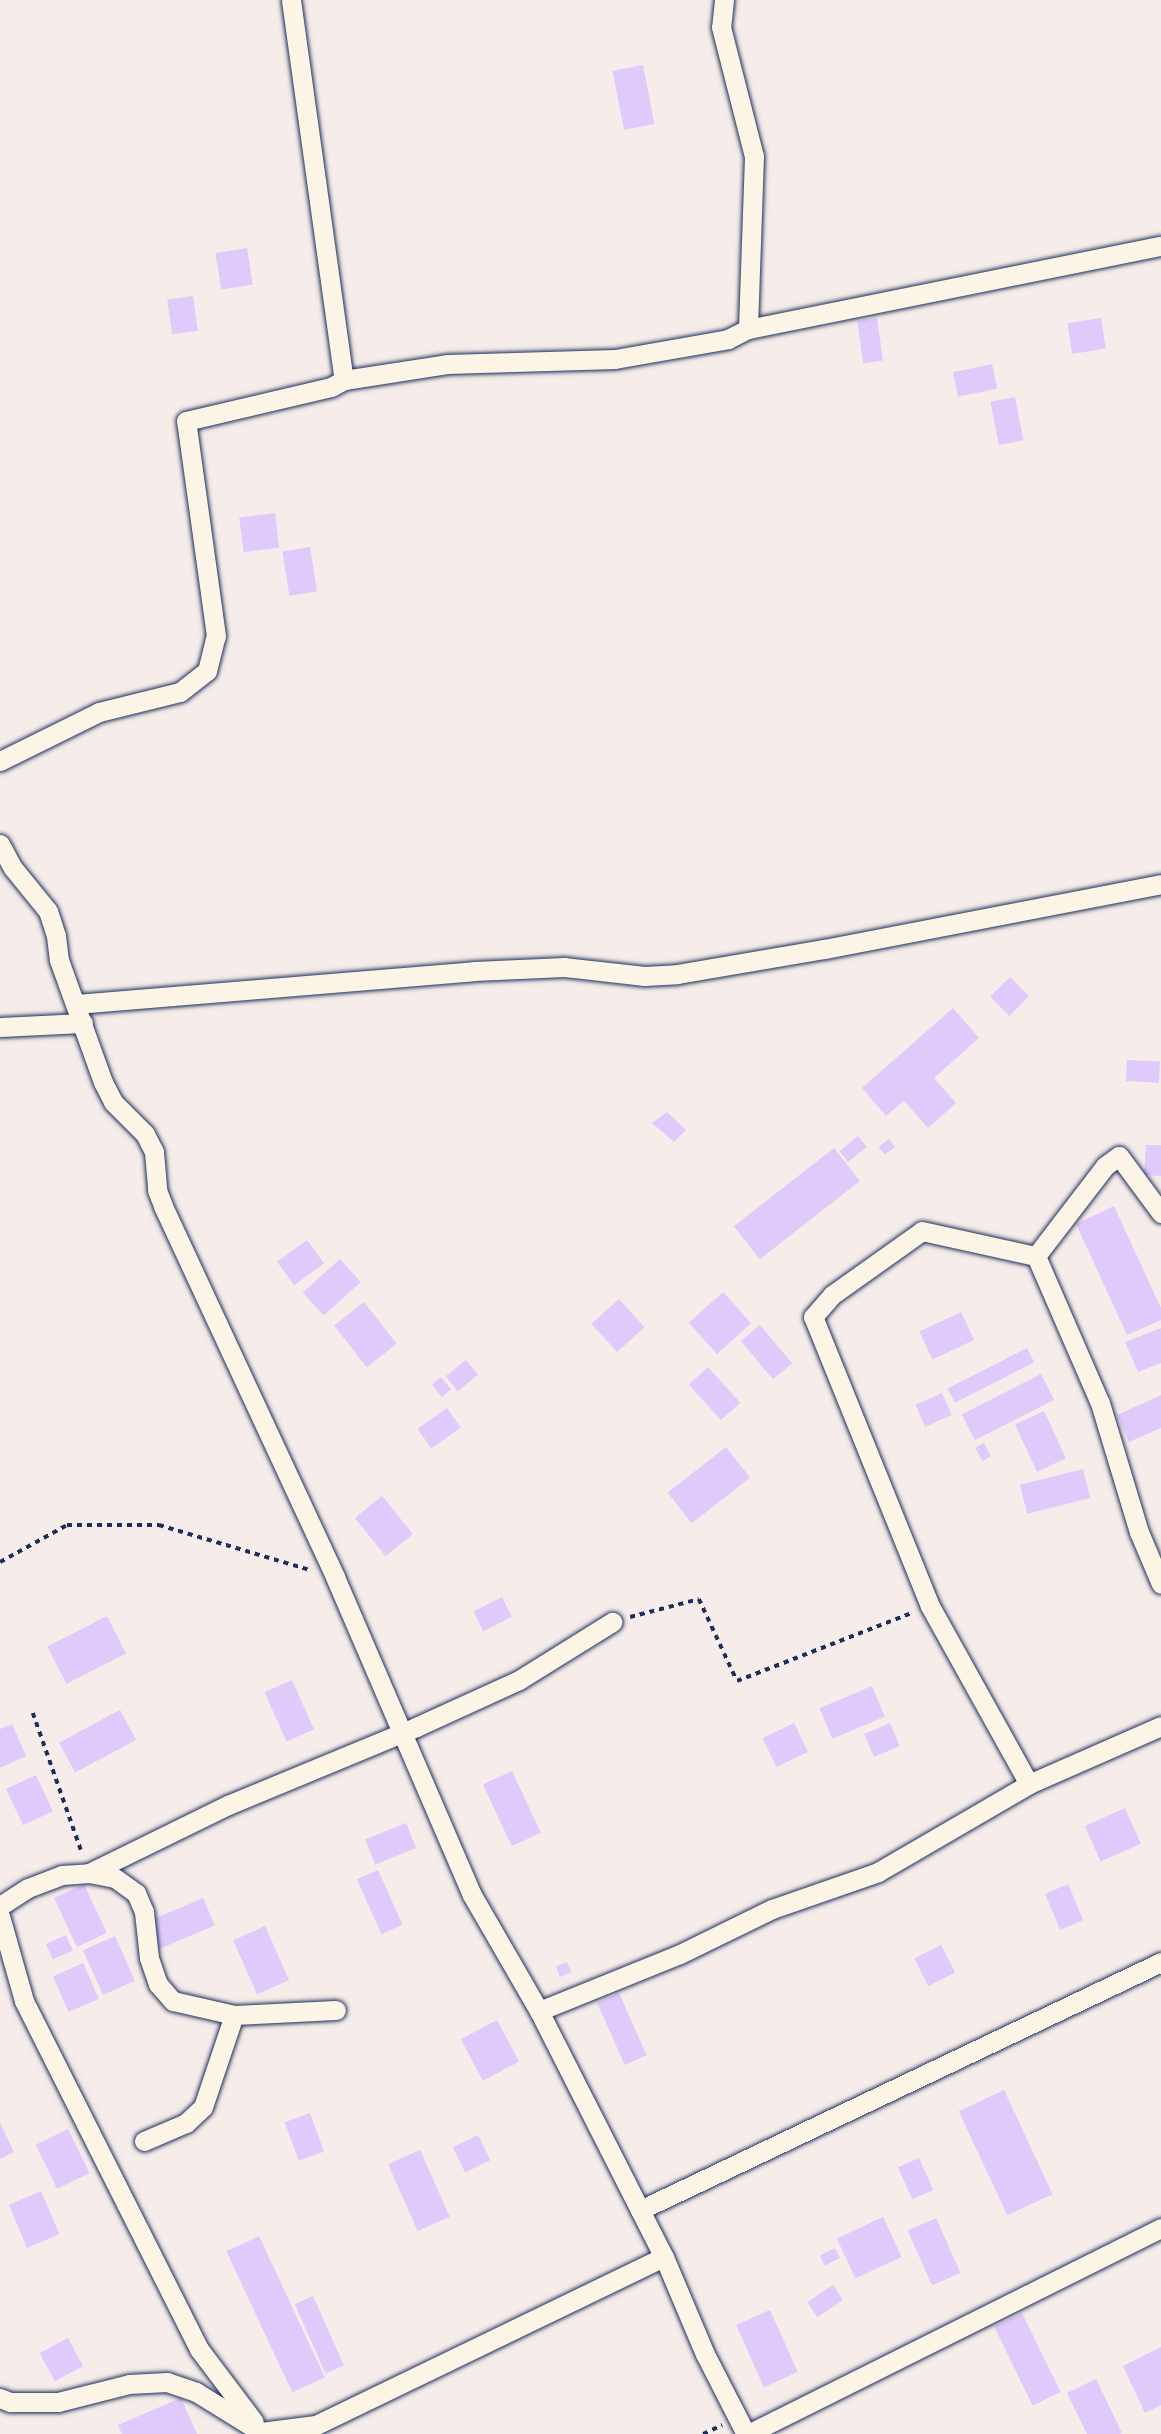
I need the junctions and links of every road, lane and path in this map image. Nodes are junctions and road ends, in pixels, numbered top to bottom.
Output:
1 (291, 0) edge
2 (724, 0) edge
3 (1161, 246) edge
4 (748, 329) junction
5 (344, 380) junction
6 (0, 761) edge
7 (0, 844) edge
8 (1161, 884) edge
9 (76, 1004) junction
10 (83, 1023) junction
11 (0, 1027) edge
12 (1161, 1213) edge
13 (1036, 1256) junction
14 (0, 1562) edge
15 (335, 1577) junction
16 (1161, 1584) edge
17 (930, 1606) junction
18 (612, 1622) joint
19 (33, 1713) dead end
20 (1161, 1726) edge
21 (401, 1732) junction
22 (1029, 1784) junction
23 (89, 1873) junction
24 (0, 1906) edge
25 (0, 1916) edge
26 (1161, 1962) edge
27 (336, 2010) dead end
28 (539, 2011) junction
29 (234, 2014) junction
30 (144, 2141) dead end
31 (640, 2210) junction
32 (1161, 2228) edge
33 (664, 2257) junction
34 (0, 2398) edge
35 (261, 2432) junction
36 (747, 2434) edge

1 - 5 street
2 - 4 street
3 - 4 street
4 - 5 street
5 - 6 street
7 - 9 street
8 - 9 street
9 - 10 street
10 - 11 street
10 - 15 street
12 - 13 street
13 - 16 street
13 - 17 street
14 - 15 path
15 - 21 street
17 - 18 path
17 - 22 street
18 - 21 street
19 - 23 path
20 - 22 street
21 - 23 street
21 - 28 street
22 - 28 street
23 - 24 street
23 - 29 street
25 - 35 street
26 - 31 street
27 - 29 street
28 - 31 street
29 - 30 street
31 - 33 street
32 - 36 street
33 - 35 street
33 - 36 street
34 - 35 street

